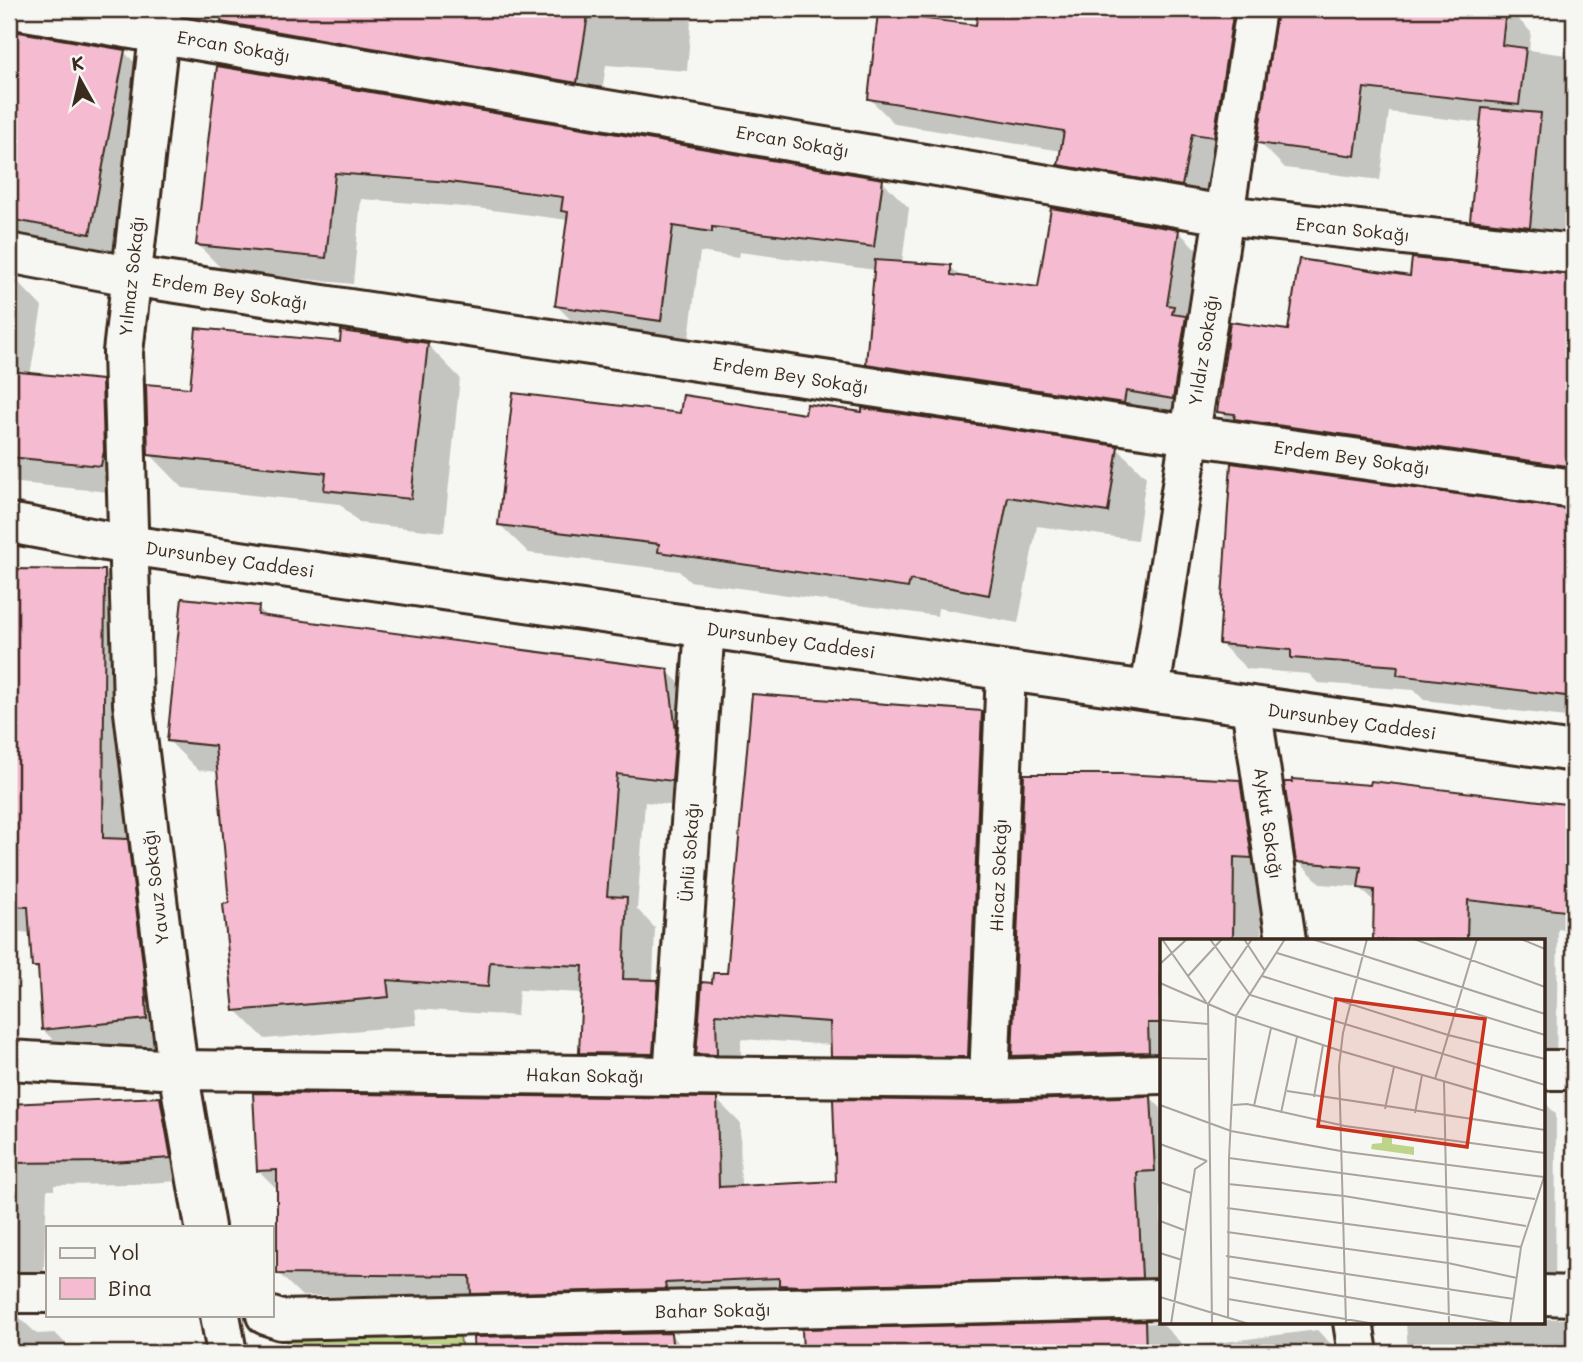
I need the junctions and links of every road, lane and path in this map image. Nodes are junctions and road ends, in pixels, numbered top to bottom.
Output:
1 (14, 9) edge
2 (1256, 9) edge
3 (160, 21) edge
4 (1224, 215) junction
5 (9, 253) edge
6 (1574, 254) edge
7 (130, 276) junction
8 (1190, 435) junction
9 (1574, 489) edge
10 (9, 523) edge
11 (128, 545) junction
12 (705, 627) junction
13 (1006, 671) junction
14 (1150, 691) junction
15 (1251, 706) junction
16 (1574, 752) edge
17 (1286, 939) edge
18 (9, 1060) edge
19 (178, 1070) junction
20 (1544, 1070) edge
21 (1574, 1070) edge
22 (1160, 1074) edge
23 (673, 1076) junction
24 (989, 1079) junction
25 (205, 1226) edge
26 (9, 1293) edge
27 (46, 1293) edge
28 (1544, 1295) edge
29 (1574, 1296) edge
30 (1160, 1299) edge
31 (220, 1316) edge
32 (270, 1316) edge
33 (1353, 1324) edge
34 (227, 1353) edge
35 (1358, 1353) edge

1 - 3 street, Ercan Sokağı
2 - 4 street, Yıldız Sokağı
3 - 4 street, Ercan Sokağı
3 - 7 street, Yılmaz Sokağı
4 - 6 street, Ercan Sokağı
4 - 8 street, Yıldız Sokağı
5 - 7 street, Erdem Bey Sokağı
7 - 8 street, Erdem Bey Sokağı
7 - 11 street, Yılmaz Sokağı
8 - 9 street, Erdem Bey Sokağı
8 - 14 street, Yıldız Sokağı
10 - 11 street, Dursunbey Caddesi
11 - 12 street, Dursunbey Caddesi
11 - 19 street, Yavuz Sokağı
12 - 13 street, Dursunbey Caddesi
12 - 23 street, Ünlü Sokağı
13 - 14 street, Dursunbey Caddesi
13 - 24 street, Hicaz Sokağı
14 - 15 street, Dursunbey Caddesi
15 - 16 street, Dursunbey Caddesi
15 - 17 street, Aykut Sokağı
18 - 19 street, Hakan Sokağı
19 - 23 street, Hakan Sokağı
19 - 25 street, Yavuz Sokağı
20 - 21 street
22 - 24 street, Hakan Sokağı
23 - 24 street, Hakan Sokağı
26 - 27 street
28 - 29 street
30 - 32 street, Bahar Sokağı
31 - 34 street
33 - 35 street

